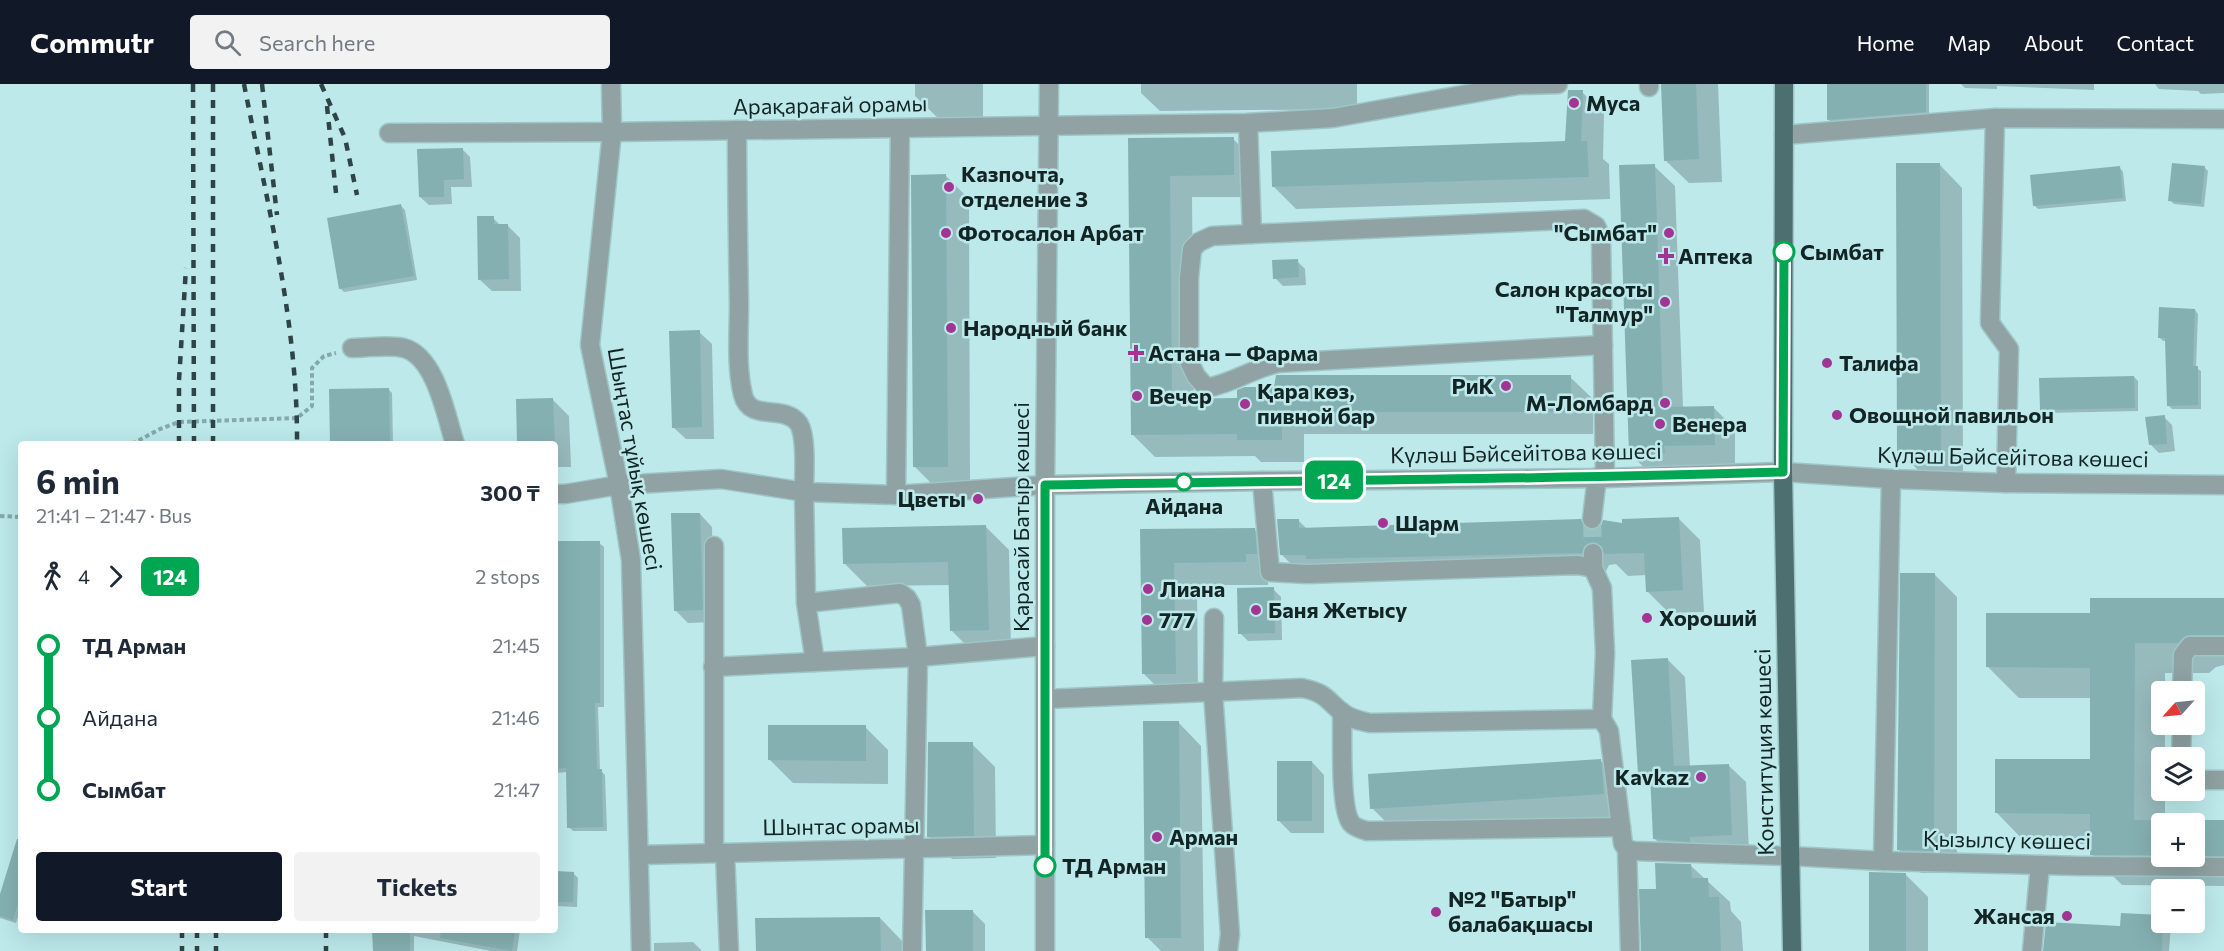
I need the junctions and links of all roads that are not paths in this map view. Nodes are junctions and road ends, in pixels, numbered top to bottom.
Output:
1 (611, 84) edge
2 (1049, 84) edge
3 (1558, 84) edge
4 (1784, 84) edge
5 (1995, 118) junction
6 (2224, 119) edge
7 (1248, 123) junction
8 (1049, 127) junction
9 (900, 129) junction
10 (737, 130) junction
11 (612, 132) junction
12 (389, 133) dead end
13 (1784, 135) junction
14 (1252, 234) junction
15 (1603, 345) junction
16 (352, 348) road end
17 (454, 441) edge
18 (1783, 472) junction
19 (1601, 477) junction
20 (1891, 479) junction
21 (1262, 481) junction
22 (2006, 483) junction
23 (619, 485) junction
24 (1045, 485) junction
25 (2224, 485) edge
26 (804, 492) junction
27 (558, 494) edge
28 (896, 495) junction
29 (1592, 519) tunnel mouth
30 (714, 546) dead end
31 (806, 603) junction
32 (1214, 618) dead end
33 (1045, 646) junction
34 (2224, 646) edge
35 (918, 657) junction
36 (815, 662) junction
37 (713, 667) junction
38 (2182, 681) edge
39 (1213, 692) junction
40 (1046, 699) junction
41 (1342, 712) junction
42 (1602, 719) junction
43 (2205, 780) edge
44 (2224, 780) edge
45 (1621, 827) junction
46 (1045, 845) junction
47 (914, 848) junction
48 (1627, 849) junction
49 (719, 853) junction
50 (639, 855) junction
51 (1789, 856) junction
52 (1883, 861) junction
53 (2040, 865) junction
54 (2224, 867) edge
55 (641, 951) edge
56 (729, 951) edge
57 (912, 951) edge
58 (1046, 951) edge
59 (1228, 951) edge
60 (1630, 951) edge
61 (1792, 951) edge
62 (2032, 951) edge

1 - 11 street, Шыңтас тұйық көшесі
2 - 8 street, Қарасай Батыр көшесі
3 - 7 street, Арақарағай орамы
4 - 13 main road, Конституция көшесі
5 - 6 street
5 - 13 street
5 - 22 street
7 - 8 street, Арақарағай орамы
7 - 14 street
8 - 9 street, Арақарағай орамы
8 - 24 street, Қарасай Батыр көшесі
9 - 10 street, Арақарағай орамы
9 - 28 street
10 - 11 street, Арақарағай орамы
10 - 26 street
11 - 12 street, Арақарағай орамы
11 - 23 street, Шыңтас тұйық көшесі
13 - 18 main road, Конституция көшесі
14 - 15 street
14 - 15 street
15 - 19 street
16 - 17 street
18 - 19 street, Күләш Бәйсейітова көшесі
18 - 20 street, Күләш Бәйсейітова көшесі
18 - 51 main road, Конституция көшесі
19 - 21 street, Күләш Бәйсейітова көшесі
19 - 29 street
20 - 22 street, Күләш Бәйсейітова көшесі
20 - 52 street
21 - 24 street, Күләш Бәйсейітова көшесі
21 - 42 street
22 - 25 street, Күләш Бәйсейітова көшесі
23 - 26 street, Күләш Бәйсейітова көшесі
23 - 27 street, Күләш Бәйсейітова көшесі
23 - 50 street, Шыңтас тұйық көшесі
24 - 28 street, Күләш Бәйсейітова көшесі
24 - 33 street, Қарасай Батыр көшесі
26 - 28 street, Күләш Бәйсейітова көшесі
26 - 31 street
30 - 37 street
31 - 35 street
31 - 36 street
32 - 39 street
33 - 35 street
33 - 40 street, Қарасай Батыр көшесі
34 - 38 street
35 - 36 street
35 - 47 street
36 - 37 street
37 - 49 street
39 - 40 street
39 - 41 street
39 - 59 street
40 - 46 street, Қарасай Батыр көшесі
41 - 42 street
41 - 45 street
42 - 45 street
43 - 44 street
45 - 48 street
46 - 47 street, Шынтас орамы
46 - 58 street, Қарасай Батыр көшесі
47 - 49 street, Шынтас орамы
47 - 57 street
48 - 51 street, Қызылсу көшесі
48 - 60 street
49 - 50 street, Шынтас орамы
49 - 56 street
50 - 55 street, Шыңтас тұйық көшесі
51 - 52 street, Қызылсу көшесі
51 - 61 main road, Конституция көшесі
52 - 53 street, Қызылсу көшесі
53 - 54 street, Қызылсу көшесі
53 - 62 street

